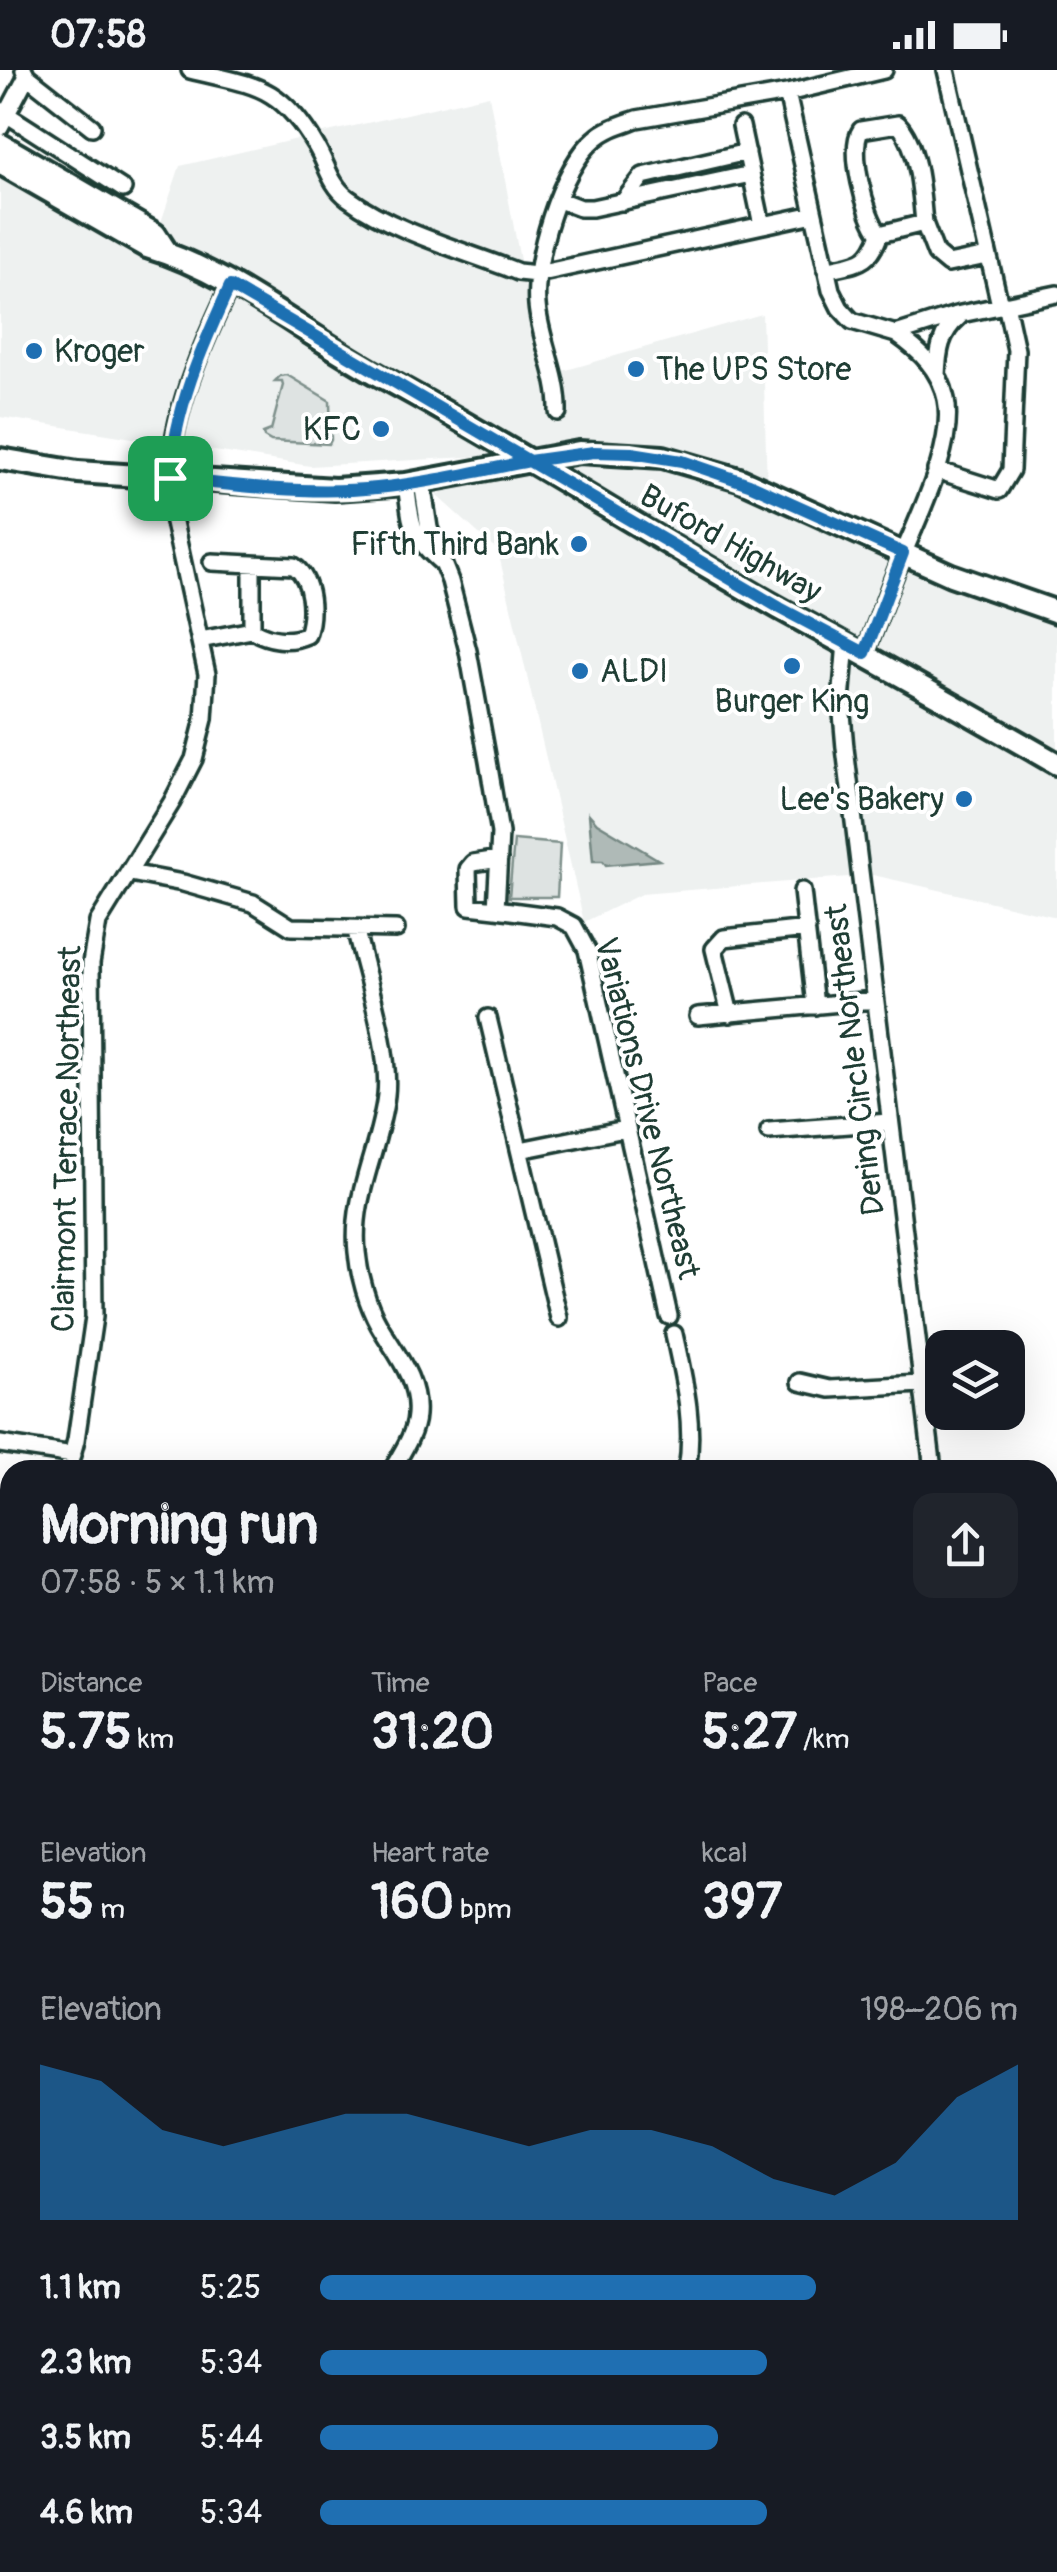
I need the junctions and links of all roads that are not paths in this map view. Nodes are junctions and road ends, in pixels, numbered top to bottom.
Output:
1 (190, 70) edge
2 (884, 70) edge
3 (946, 70) edge
4 (26, 73) edge
5 (787, 93) junction
6 (2, 117) edge
7 (741, 126) dead end
8 (92, 128) dead end
9 (0, 144) edge
10 (747, 152) junction
11 (0, 163) edge
12 (751, 174) junction
13 (123, 189) dead end
14 (560, 200) junction
15 (623, 202) junction
16 (814, 214) junction
17 (924, 223) junction
18 (762, 225) junction
19 (880, 234) junction
20 (168, 254) junction
21 (987, 256) junction
22 (826, 270) junction
23 (538, 274) junction
24 (230, 286) junction
25 (1057, 294) edge
26 (1003, 304) junction
27 (962, 314) junction
28 (896, 334) junction
29 (937, 376) junction
30 (558, 412) dead end
31 (0, 459) edge
32 (529, 461) junction
33 (936, 470) junction
34 (170, 478) junction
35 (414, 483) junction
36 (903, 553) junction
37 (212, 562) dead end
38 (252, 565) junction
39 (1057, 612) edge
40 (252, 630) junction
41 (200, 640) junction
42 (846, 642) junction
43 (865, 653) junction
44 (1057, 764) edge
45 (499, 859) junction
46 (130, 873) junction
47 (802, 892) dead end
48 (496, 908) junction
49 (396, 929) dead end
50 (807, 929) junction
51 (356, 930) junction
52 (874, 1000) junction
53 (815, 1006) junction
54 (730, 1014) junction
55 (698, 1016) dead end
56 (488, 1018) dead end
57 (889, 1122) junction
58 (625, 1129) junction
59 (769, 1131) dead end
60 (520, 1150) junction
61 (669, 1316) dead end
62 (559, 1318) dead end
63 (674, 1334) dead end
64 (800, 1382) dead end
65 (921, 1384) junction
66 (0, 1444) edge
67 (59, 1460) edge
68 (70, 1460) edge
69 (399, 1460) edge
70 (689, 1460) edge
71 (932, 1460) edge

1 - 23 street
2 - 5 street
3 - 21 street
4 - 6 street
4 - 8 street
5 - 14 street
5 - 16 street
6 - 13 street
7 - 10 street
9 - 20 main road, Buford Highway
10 - 12 street
10 - 15 street
11 - 20 main road, Buford Highway
12 - 15 street
12 - 18 street
14 - 15 street
14 - 23 street
16 - 18 street
16 - 22 street
17 - 19 street
17 - 19 street
17 - 21 street
18 - 23 street
19 - 22 street
20 - 24 main road, Buford Highway
21 - 26 street
22 - 28 street
23 - 30 street
24 - 32 main road, Buford Highway
24 - 34 street, Clairmont Terrace Northeast
25 - 26 street
26 - 27 street
26 - 33 street
27 - 28 street
27 - 29 street
28 - 29 street
29 - 33 street
31 - 34 main road
32 - 35 main road
32 - 36 main road
32 - 42 main road, Buford Highway
33 - 36 street
34 - 35 main road
34 - 41 street, Clairmont Terrace Northeast
35 - 45 street
36 - 39 main road
36 - 43 street
37 - 38 street
38 - 40 street
38 - 40 street
40 - 41 street
41 - 46 street, Clairmont Terrace Northeast
42 - 43 main road, Buford Highway
42 - 52 street, Dering Circle Northeast
43 - 44 main road, Buford Highway
45 - 48 street
45 - 48 street
46 - 51 street
46 - 68 street, Clairmont Terrace Northeast
47 - 50 street
48 - 58 street, Variations Drive Northeast
49 - 51 street
50 - 53 street
50 - 54 street
51 - 69 street
52 - 53 street
52 - 57 street, Dering Circle Northeast
53 - 54 street
54 - 55 street
56 - 60 street
57 - 59 street
57 - 65 street, Dering Circle Northeast
58 - 60 street
58 - 61 street, Variations Drive Northeast
60 - 62 street
63 - 70 street
64 - 65 street
65 - 71 street, Dering Circle Northeast
66 - 67 street

